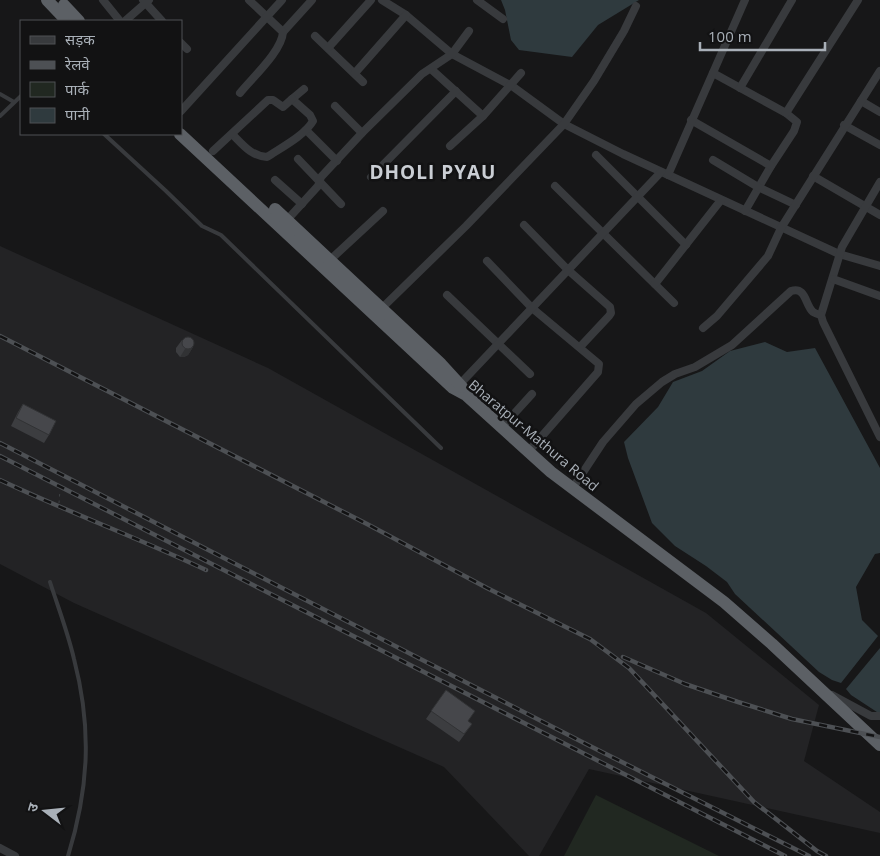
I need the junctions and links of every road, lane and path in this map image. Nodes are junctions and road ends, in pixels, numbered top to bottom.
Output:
1 (47, 0) edge
2 (58, 0) edge
3 (103, 0) edge
4 (249, 0) edge
5 (282, 0) edge
6 (312, 0) edge
7 (371, 0) edge
8 (382, 0) edge
9 (477, 0) edge
10 (745, 0) edge
11 (792, 0) edge
12 (858, 0) edge
13 (146, 1) edge
14 (636, 6) dead end
15 (406, 15) junction
16 (267, 18) junction
17 (503, 19) dead end
18 (66, 20) edge
19 (78, 20) edge
20 (119, 20) edge
21 (126, 20) edge
22 (161, 20) edge
23 (469, 31) dead end
24 (283, 32) junction
25 (315, 36) dead end
26 (182, 44) edge
27 (328, 48) junction
28 (187, 49) dead end
29 (452, 54) junction
30 (431, 69) junction
31 (880, 71) edge
32 (355, 73) junction
33 (521, 73) dead end
34 (713, 73) junction
35 (363, 82) dead end
36 (512, 86) junction
37 (740, 88) junction
38 (304, 89) dead end
39 (240, 92) dead end
40 (456, 92) junction
41 (0, 94) edge
42 (20, 97) edge
43 (292, 99) junction
44 (861, 101) junction
45 (14, 102) junction
46 (335, 106) dead end
47 (182, 111) edge
48 (880, 112) edge
49 (786, 113) junction
50 (0, 116) edge
51 (483, 116) junction
52 (691, 120) junction
53 (182, 124) edge
54 (564, 124) junction
55 (844, 125) junction
56 (306, 130) junction
57 (362, 133) junction
58 (232, 134) junction
59 (105, 135) edge
60 (181, 135) edge
61 (880, 145) edge
62 (450, 146) dead end
63 (213, 152) junction
64 (596, 155) dead end
65 (298, 159) dead end
66 (713, 160) dead end
67 (337, 161) junction
68 (771, 166) junction
69 (226, 170) junction
70 (664, 173) junction
71 (813, 176) junction
72 (371, 177) dead end
73 (276, 180) dead end
74 (320, 181) junction
75 (880, 182) edge
76 (555, 186) dead end
77 (758, 187) junction
78 (637, 197) junction
79 (721, 200) junction
80 (302, 204) junction
81 (342, 204) dead end
82 (796, 205) junction
83 (865, 205) junction
84 (383, 211) dead end
85 (745, 211) junction
86 (880, 215) edge
87 (287, 220) junction
88 (524, 226) dead end
89 (781, 228) junction
90 (604, 232) junction
91 (686, 245) junction
92 (839, 254) junction
93 (330, 260) junction
94 (487, 261) dead end
95 (880, 266) edge
96 (568, 270) junction
97 (833, 279) junction
98 (655, 284) junction
99 (447, 295) dead end
100 (877, 295) edge
101 (674, 303) dead end
102 (880, 305) edge
103 (382, 308) junction
104 (532, 308) junction
105 (821, 315) junction
106 (703, 328) dead end
107 (499, 344) junction
108 (580, 346) junction
109 (530, 374) dead end
110 (460, 384) junction
111 (532, 394) dead end
112 (466, 395) junction
113 (500, 428) junction
114 (880, 437) edge
115 (441, 448) dead end
116 (528, 452) junction
117 (572, 489) junction
118 (60, 490) dead end
119 (60, 503) dead end
120 (50, 582) dead end
121 (817, 687) junction
122 (880, 716) edge
123 (880, 745) edge
124 (0, 848) edge
125 (15, 856) edge
126 (68, 856) edge

1 - 18 highway
2 - 19 highway
3 - 20 street
4 - 16 street
5 - 16 street
6 - 24 street
7 - 27 street
8 - 15 street
9 - 17 street
10 - 34 street
11 - 37 street
12 - 49 street
13 - 21 street
13 - 22 street
14 - 54 street
15 - 29 street
15 - 32 street
16 - 24 street
16 - 47 street
23 - 29 street
24 - 39 street
25 - 27 street
26 - 28 street
27 - 32 street
29 - 30 street
29 - 36 street
30 - 40 street
30 - 57 street
31 - 44 street
32 - 35 street
33 - 36 street
34 - 37 street
34 - 52 street
36 - 51 street
36 - 54 street
37 - 49 street
38 - 43 street
40 - 51 street
40 - 72 street
41 - 45 lane
42 - 45 lane
43 - 56 street
43 - 58 street
44 - 48 street
44 - 55 street
45 - 50 lane
46 - 57 street
49 - 68 street
51 - 62 street
52 - 68 street
52 - 70 street
53 - 63 highway, Bharatpur-Mathura Road
54 - 70 street
54 - 103 street
55 - 61 street
55 - 71 street
56 - 58 street
56 - 67 street
57 - 67 street
58 - 63 street
59 - 115 lane
60 - 69 highway, Bharatpur-Mathura Road
63 - 69 highway, Bharatpur-Mathura Road
64 - 78 street
65 - 74 street
66 - 77 street
67 - 74 street
68 - 77 street
69 - 87 highway, Bharatpur-Mathura Road
69 - 112 highway, Bharatpur-Mathura Road
70 - 78 street
70 - 79 street
71 - 82 street
71 - 83 street
73 - 80 street
74 - 80 street
74 - 81 street
75 - 83 street
76 - 90 street
77 - 82 street
77 - 85 street
78 - 90 street
78 - 91 street
79 - 85 street
79 - 91 street
80 - 87 street
82 - 89 street
83 - 86 street
83 - 92 street
84 - 93 street
85 - 89 street
87 - 93 highway, Bharatpur-Mathura Road
88 - 96 street
89 - 92 street
89 - 106 street
90 - 96 street
90 - 98 street
91 - 98 street
92 - 95 street
92 - 97 street
93 - 103 highway, Bharatpur-Mathura Road
94 - 104 street
96 - 104 street
96 - 108 street
97 - 100 street
97 - 105 street
98 - 101 street
99 - 107 street
100 - 102 street
103 - 110 highway, Bharatpur-Mathura Road
104 - 107 street
104 - 108 street
105 - 114 street
105 - 117 street
107 - 109 street
107 - 110 street
108 - 116 street
110 - 112 highway, Bharatpur-Mathura Road
111 - 113 street
112 - 113 highway, Bharatpur-Mathura Road
113 - 116 highway, Bharatpur-Mathura Road
116 - 117 highway, Bharatpur-Mathura Road
117 - 121 highway, Bharatpur-Mathura Road
118 - 119 path
120 - 126 lane
121 - 122 street
121 - 123 highway, Bharatpur-Mathura Road
124 - 125 street

